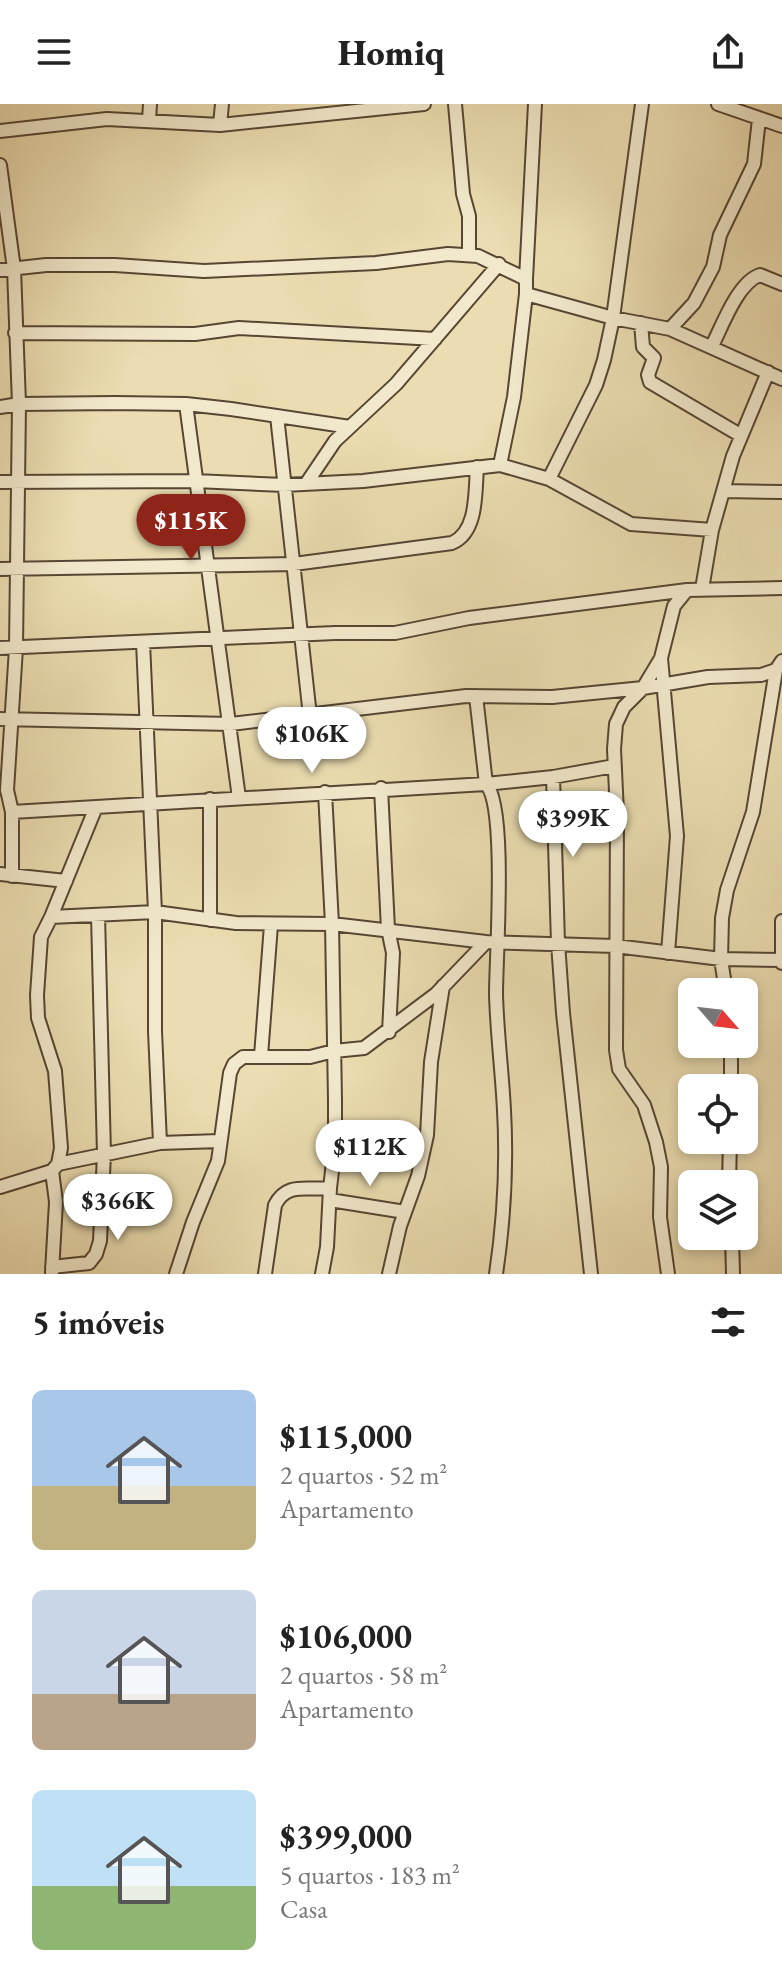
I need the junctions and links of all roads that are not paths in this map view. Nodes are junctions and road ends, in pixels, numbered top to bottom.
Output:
1 (104, 104) edge
2 (150, 104) edge
3 (222, 104) edge
4 (424, 104) edge
5 (455, 104) edge
6 (535, 104) edge
7 (642, 104) edge
8 (718, 104) edge
9 (405, 105) edge
10 (320, 110) edge
11 (107, 119) junction
12 (759, 119) junction
13 (149, 121) junction
14 (220, 125) junction
15 (782, 126) edge
16 (0, 131) edge
17 (0, 165) edge
18 (469, 255) junction
19 (499, 264) junction
20 (7, 269) edge
21 (526, 279) junction
22 (782, 284) edge
23 (526, 294) junction
24 (613, 318) junction
25 (641, 323) junction
26 (670, 329) junction
27 (15, 333) junction
28 (435, 339) junction
29 (712, 346) junction
30 (768, 372) junction
31 (782, 379) edge
32 (19, 404) junction
33 (186, 404) junction
34 (0, 407) edge
35 (277, 416) junction
36 (350, 427) junction
37 (740, 435) junction
38 (500, 465) junction
39 (477, 467) junction
40 (549, 479) junction
41 (195, 481) junction
42 (0, 482) edge
43 (17, 483) junction
44 (306, 484) junction
45 (284, 485) junction
46 (724, 491) junction
47 (782, 492) edge
48 (712, 530) junction
49 (294, 564) junction
50 (210, 567) junction
51 (0, 569) edge
52 (17, 569) junction
53 (782, 588) edge
54 (702, 589) junction
55 (687, 590) junction
56 (301, 635) junction
57 (218, 639) junction
58 (143, 642) junction
59 (0, 648) edge
60 (16, 648) junction
61 (661, 658) junction
62 (779, 666) edge
63 (664, 684) junction
64 (643, 688) junction
65 (476, 696) junction
66 (310, 716) junction
67 (6, 718) edge
68 (148, 724) junction
69 (231, 724) junction
70 (614, 766) junction
71 (553, 777) junction
72 (486, 784) junction
73 (381, 788) junction
74 (325, 792) junction
75 (239, 798) junction
76 (210, 799) junction
77 (150, 804) junction
78 (96, 807) junction
79 (12, 812) junction
80 (6, 875) edge
81 (66, 881) junction
82 (155, 912) junction
83 (98, 915) junction
84 (51, 917) junction
85 (210, 920) junction
86 (782, 921) edge
87 (332, 924) junction
88 (271, 925) junction
89 (388, 929) junction
90 (492, 942) junction
91 (558, 943) junction
92 (615, 946) junction
93 (668, 953) junction
94 (721, 959) junction
95 (782, 961) edge
96 (724, 978) edge
97 (443, 986) junction
98 (389, 1032) junction
99 (334, 1051) junction
100 (261, 1056) junction
101 (220, 1141) junction
102 (160, 1143) junction
103 (104, 1154) junction
104 (55, 1168) junction
105 (0, 1187) edge
106 (330, 1194) junction
107 (405, 1212) junction
108 (732, 1250) edge
109 (52, 1270) edge
110 (176, 1274) edge
111 (265, 1274) edge
112 (322, 1274) edge
113 (389, 1274) edge
114 (496, 1274) edge
115 (591, 1274) edge
116 (668, 1274) edge
117 (733, 1274) edge

1 - 11 street
2 - 13 street
3 - 14 street
4 - 9 street
5 - 18 street
6 - 21 street
7 - 24 street
8 - 12 street
9 - 10 street
10 - 14 street
11 - 13 street
11 - 16 street
12 - 15 street
12 - 26 street
13 - 14 street
17 - 20 street
18 - 19 street
18 - 20 street
19 - 21 street
19 - 28 street
20 - 27 street
21 - 23 street
22 - 29 street
23 - 24 street
23 - 38 street
24 - 25 street
24 - 40 street
25 - 26 street
25 - 37 street
26 - 29 street
27 - 28 street
27 - 32 street
28 - 36 street
29 - 30 street
30 - 31 street
30 - 37 street
32 - 33 street
32 - 34 street
32 - 43 street
33 - 35 street
33 - 41 street
35 - 36 street
35 - 45 street
36 - 44 street
37 - 46 street
38 - 39 street
38 - 40 street
39 - 44 street
39 - 49 street
40 - 48 street
41 - 43 street
41 - 45 street
41 - 50 street
42 - 43 street
43 - 52 street
44 - 45 street
45 - 49 street
46 - 47 street
46 - 48 street
48 - 54 street
49 - 50 street
49 - 56 street
50 - 52 street
50 - 57 street
51 - 52 street
52 - 60 street
53 - 54 street
54 - 55 street
55 - 56 street
55 - 61 street
56 - 57 street
56 - 66 street
57 - 58 street
57 - 69 street
58 - 60 street
58 - 68 street
59 - 60 street
60 - 67 street
61 - 63 street
61 - 64 street
62 - 63 street
62 - 94 street
63 - 64 street
63 - 93 street
64 - 65 street
64 - 70 street
65 - 66 street
65 - 72 street
66 - 69 street
67 - 68 street
67 - 79 street
68 - 69 street
68 - 77 street
69 - 75 street
70 - 71 street
70 - 92 street
71 - 72 street
71 - 91 street
72 - 73 street
72 - 90 street
73 - 74 street
73 - 89 street
74 - 75 street
74 - 87 street
75 - 76 street
76 - 77 street
76 - 85 street
77 - 78 street
77 - 82 street
78 - 79 street
78 - 81 street
79 - 80 street
80 - 81 street
81 - 84 street
82 - 83 street
82 - 85 street
82 - 102 street
83 - 84 street
83 - 103 street
84 - 104 street
85 - 88 street
86 - 95 street
87 - 88 street
87 - 89 street
87 - 99 street
88 - 100 street
89 - 90 street
89 - 98 street
90 - 91 street
90 - 97 street
90 - 114 street
91 - 92 street
91 - 115 street
92 - 93 street
92 - 116 street
93 - 94 street
94 - 95 street
94 - 96 street
97 - 98 street
97 - 107 street
98 - 99 street
99 - 100 street
99 - 106 street
100 - 101 street
101 - 102 street
101 - 110 street
102 - 103 street
103 - 104 street
103 - 109 street
104 - 105 street
104 - 109 street
106 - 107 street
106 - 111 street
106 - 112 street
107 - 113 street
108 - 117 street

